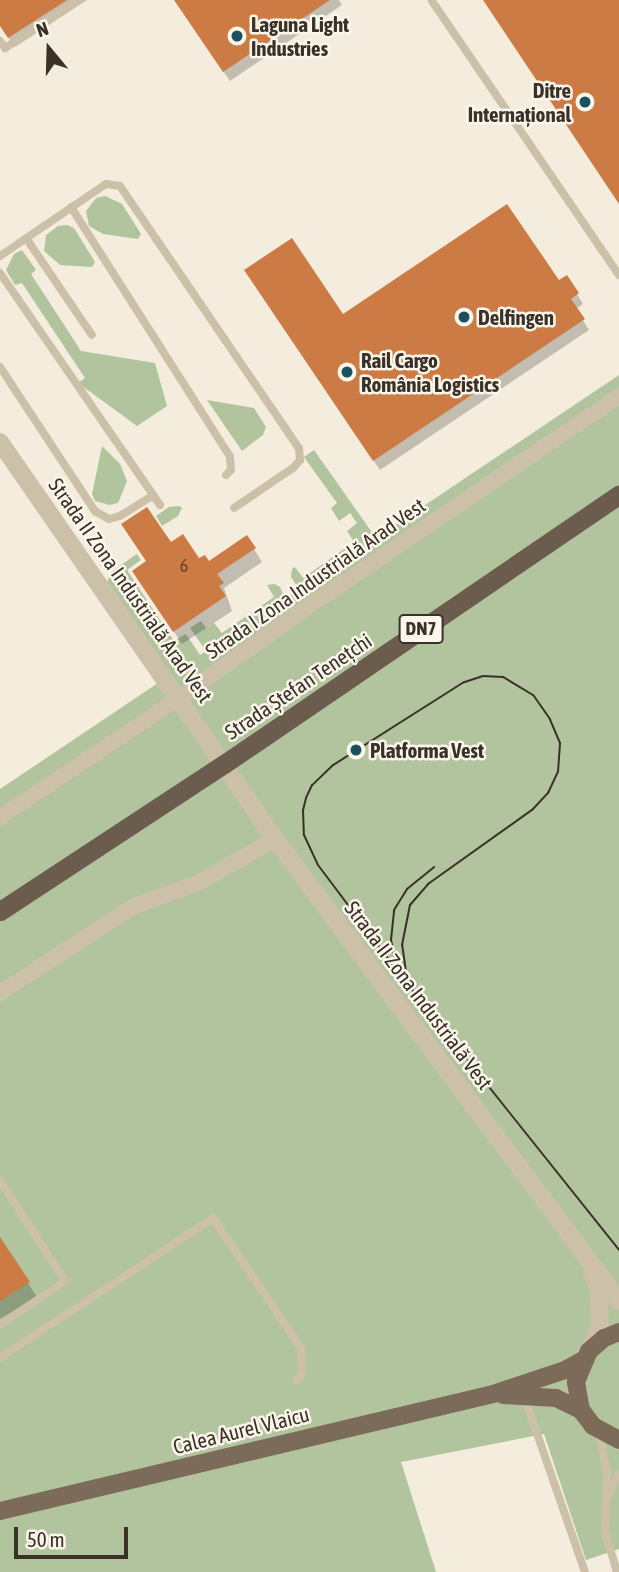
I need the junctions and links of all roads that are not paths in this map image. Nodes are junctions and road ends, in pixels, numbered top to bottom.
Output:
1 (79, 0) edge
2 (431, 0) edge
3 (0, 41) edge
4 (71, 207) junction
5 (26, 238) junction
6 (0, 256) edge
7 (0, 273) edge
8 (619, 275) edge
9 (92, 335) dead end
10 (0, 367) edge
11 (619, 396) edge
12 (0, 442) edge
13 (226, 475) dead end
14 (153, 495) junction
15 (619, 495) edge
16 (160, 505) dead end
17 (234, 508) dead end
18 (179, 698) junction
19 (224, 764) junction
20 (0, 817) edge
21 (275, 839) junction
22 (0, 911) edge
23 (0, 993) edge
24 (0, 1181) edge
25 (582, 1251) junction
26 (619, 1301) edge
27 (0, 1325) edge
28 (619, 1332) edge
29 (586, 1356) junction
30 (0, 1358) edge
31 (296, 1381) dead end
32 (493, 1394) junction
33 (523, 1396) junction
34 (581, 1410) junction
35 (593, 1426) junction
36 (619, 1440) edge
37 (619, 1474) edge
38 (607, 1497) junction
39 (4, 1508) edge
40 (585, 1572) edge
41 (617, 1572) edge

1 - 3 lane
2 - 8 lane
4 - 5 lane
4 - 13 lane
4 - 17 lane
5 - 6 lane
5 - 9 lane
7 - 14 lane
10 - 14 lane
11 - 18 street, Strada I Zona Industrială Arad Vest
12 - 18 street, Strada II Zona Industrială Arad Vest
14 - 16 lane
15 - 19 highway, Strada Ștefan Tenețchi / DN7
18 - 19 street, Strada II Zona Industrială Arad Vest
18 - 20 street, Strada I Zona Industrială Arad Vest
19 - 21 street, Strada II Zona Industrială Vest
19 - 22 highway, Strada Ștefan Tenețchi / DN7
21 - 23 street
21 - 25 street, Strada II Zona Industrială Vest
24 - 27 lane
25 - 26 street, Strada II Zona Industrială Vest
25 - 29 street, Strada II Zona Industrială Vest
28 - 29 main road, Calea Aurel Vlaicu
29 - 32 main road, Calea Aurel Vlaicu
29 - 34 main road
30 - 31 lane
32 - 33 main road, Calea Aurel Vlaicu
32 - 39 main road, Calea Aurel Vlaicu
33 - 34 main road, Calea Aurel Vlaicu
33 - 40 lane
34 - 35 main road
35 - 36 main road
35 - 38 lane
37 - 38 lane
38 - 41 lane

